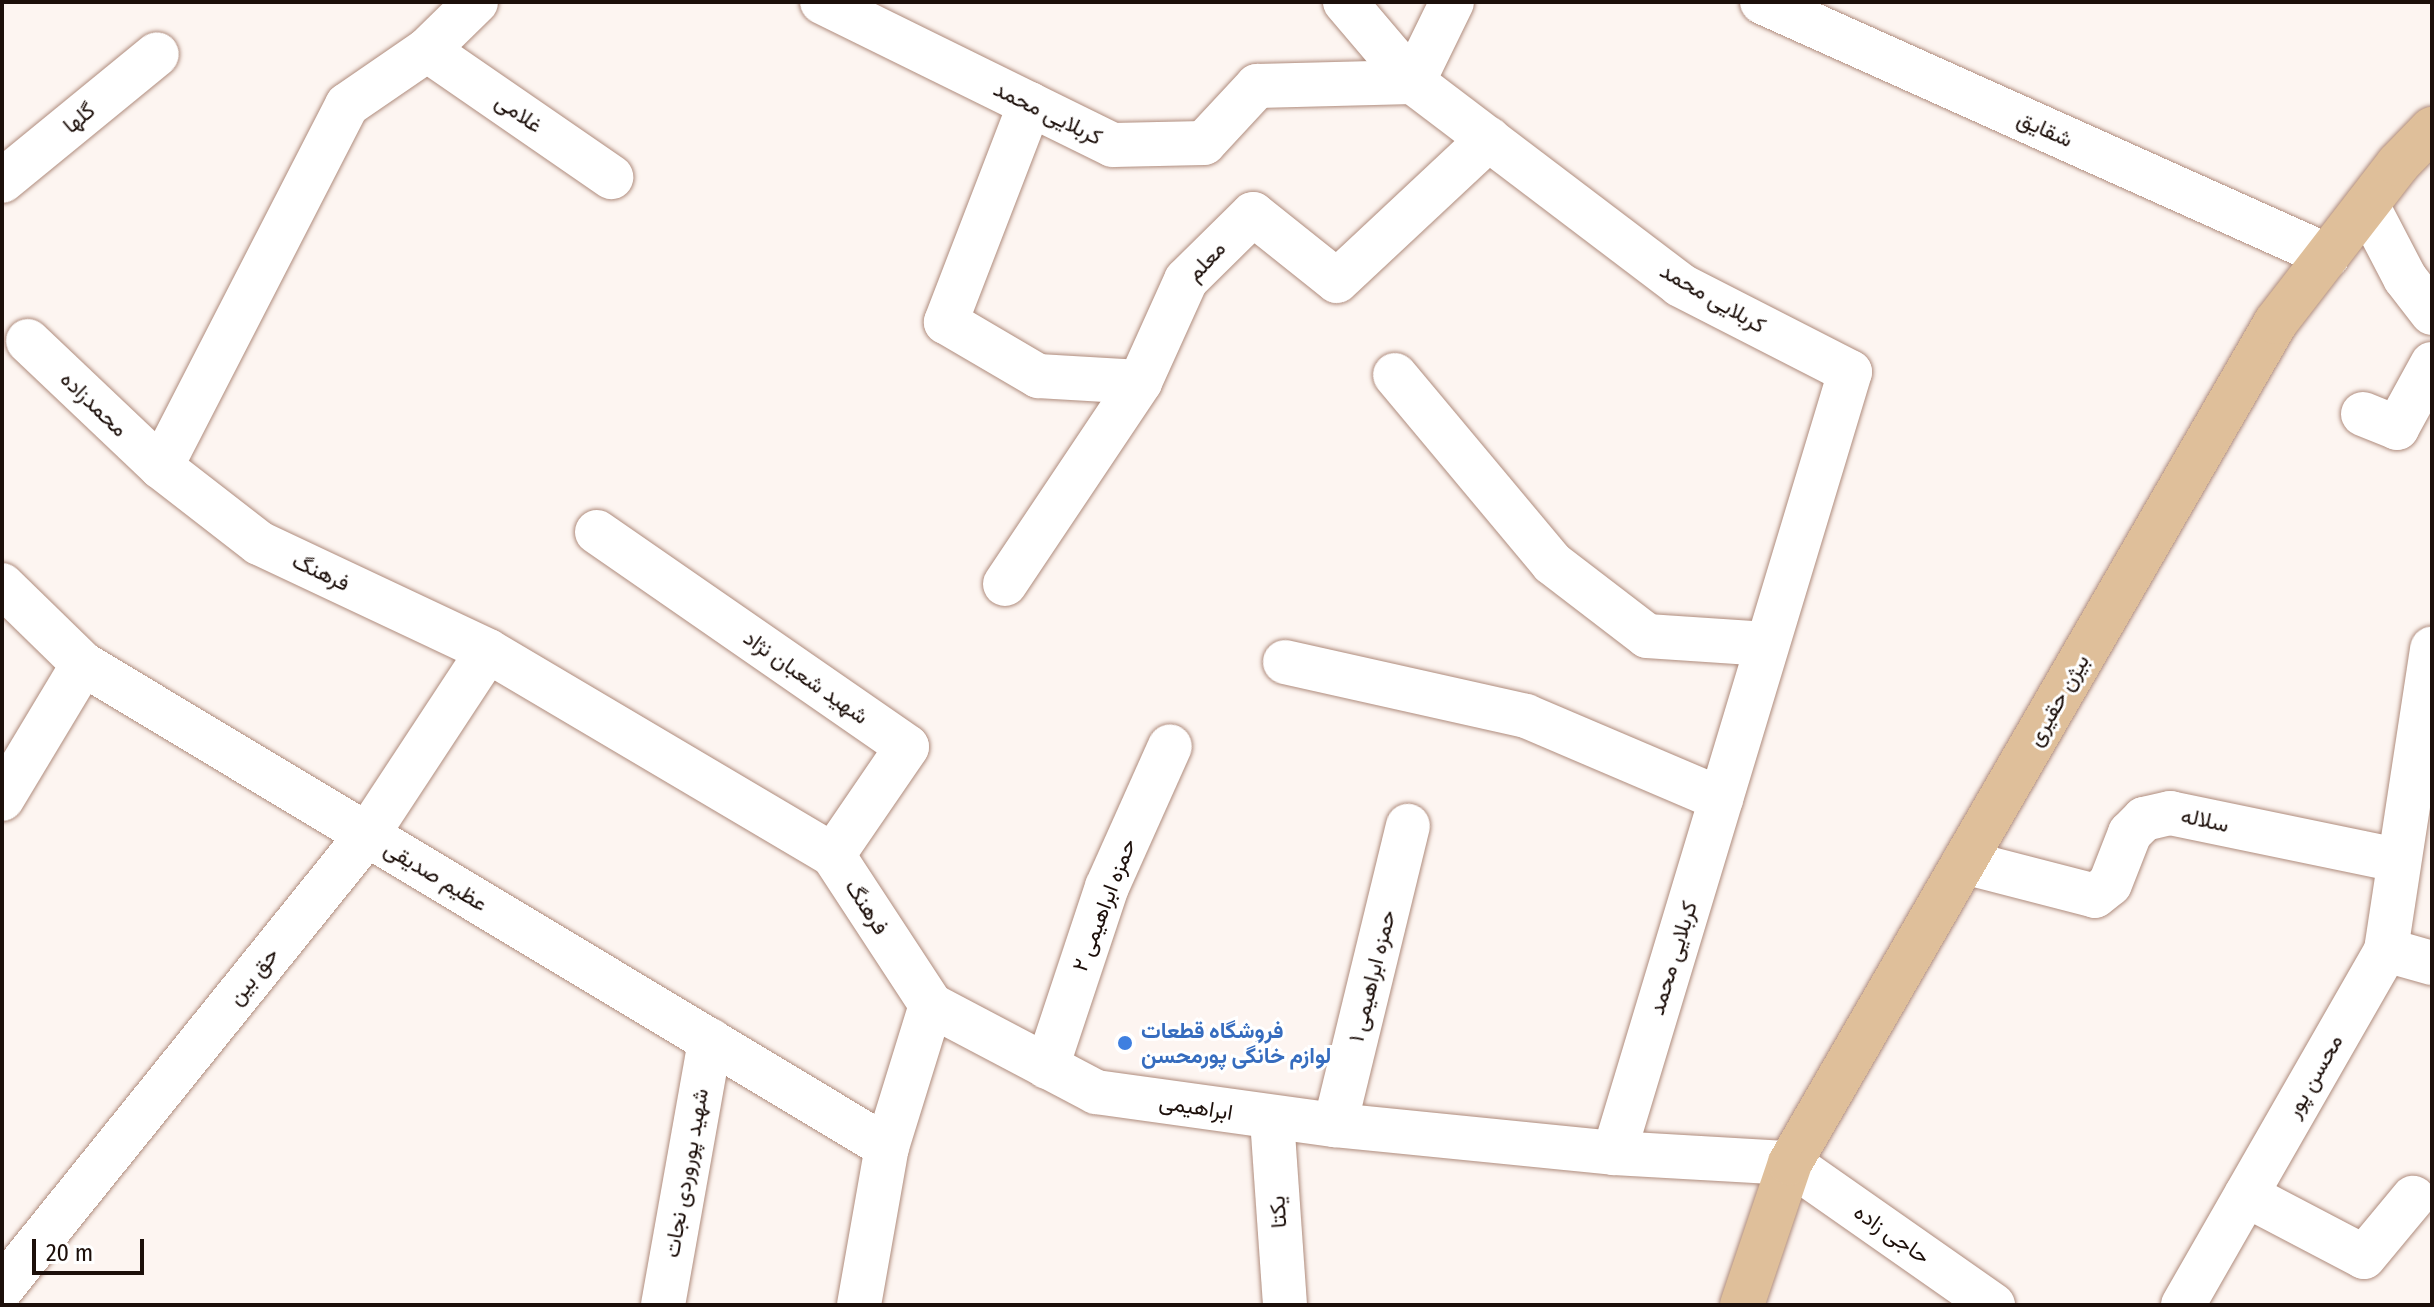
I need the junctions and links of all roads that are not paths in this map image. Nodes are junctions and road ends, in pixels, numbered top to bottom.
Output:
1 (476, 2) edge
2 (822, 2) edge
3 (1345, 2) edge
4 (1452, 2) edge
5 (1762, 2) edge
6 (427, 50) junction
7 (157, 54) dead end
8 (1413, 82) junction
9 (1030, 104) junction
10 (2432, 129) edge
11 (1489, 139) junction
12 (611, 177) dead end
13 (2, 181) edge
14 (2367, 205) junction
15 (2328, 256) junction
16 (2432, 313) edge
17 (28, 341) dead end
18 (2432, 364) edge
19 (1395, 375) dead end
20 (1140, 382) junction
21 (2380, 421) dead end
22 (161, 467) junction
23 (597, 532) dead end
24 (1005, 584) dead end
25 (2, 585) edge
26 (1767, 644) junction
27 (2432, 648) edge
28 (488, 651) junction
29 (1285, 662) dead end
30 (83, 664) junction
31 (1170, 746) dead end
32 (2, 799) edge
33 (1721, 799) junction
34 (1408, 826) dead end
35 (367, 835) junction
36 (2410, 845) edge
37 (833, 855) junction
38 (1964, 862) junction
39 (2386, 950) junction
40 (2432, 963) edge
41 (931, 1005) junction
42 (710, 1040) junction
43 (1047, 1067) junction
44 (1272, 1119) junction
45 (1335, 1125) junction
46 (887, 1147) junction
47 (1614, 1153) junction
48 (1790, 1163) junction
49 (2246, 1195) junction
50 (2413, 1198) dead end
51 (2, 1288) edge
52 (663, 1305) edge
53 (859, 1305) edge
54 (1285, 1305) edge
55 (1742, 1305) edge
56 (1993, 1305) edge
57 (2183, 1305) edge

1 - 6 street
2 - 9 street, کربلایی محمد
3 - 8 street
4 - 8 street
5 - 15 street, شقایق
6 - 12 street, غلامی
6 - 22 street
7 - 13 street, گلها
8 - 9 street, کربلایی محمد
8 - 11 street, کربلایی محمد
9 - 20 street
10 - 14 main road, بیژن حقیری
11 - 20 street, معلم
11 - 26 street, کربلایی محمد
14 - 15 main road, بیژن حقیری
14 - 16 street
15 - 38 main road, بیژن حقیری
17 - 22 street, محمدزاده
18 - 21 street
19 - 26 street
20 - 24 street, معلم
22 - 28 street, فرهنگ
23 - 37 street, شهید شعبان نژاد
25 - 30 street, عظیم صدیقی
26 - 33 street, کربلایی محمد
27 - 36 street, محسن پور
28 - 35 street, حق بین
28 - 37 street, فرهنگ
29 - 33 street
30 - 32 street
30 - 35 street, عظیم صدیقی
31 - 43 street, حمزه ابراهیمی ۲
33 - 47 street, کربلایی محمد
34 - 45 street, حمزه ابراهیمی ۱
35 - 42 street, عظیم صدیقی
35 - 51 street, حق بین
36 - 38 street, سلاله
36 - 39 street, محسن پور
37 - 41 street, فرهنگ
38 - 48 main road, بیژن حقیری
39 - 40 street
39 - 49 street, محسن پور
41 - 43 street, ابراهیمی
41 - 46 street
42 - 46 street, عظیم صدیقی
42 - 52 street, شهید پوروردی نجات
43 - 44 street, ابراهیمی
44 - 45 street, ابراهیمی
44 - 54 street, یکتا
45 - 47 street, ابراهیمی
46 - 53 street
47 - 48 street, ابراهیمی
48 - 55 main road, بیژن حقیری
48 - 56 street, حاجی زاده
49 - 50 street
49 - 57 street, محسن پور

